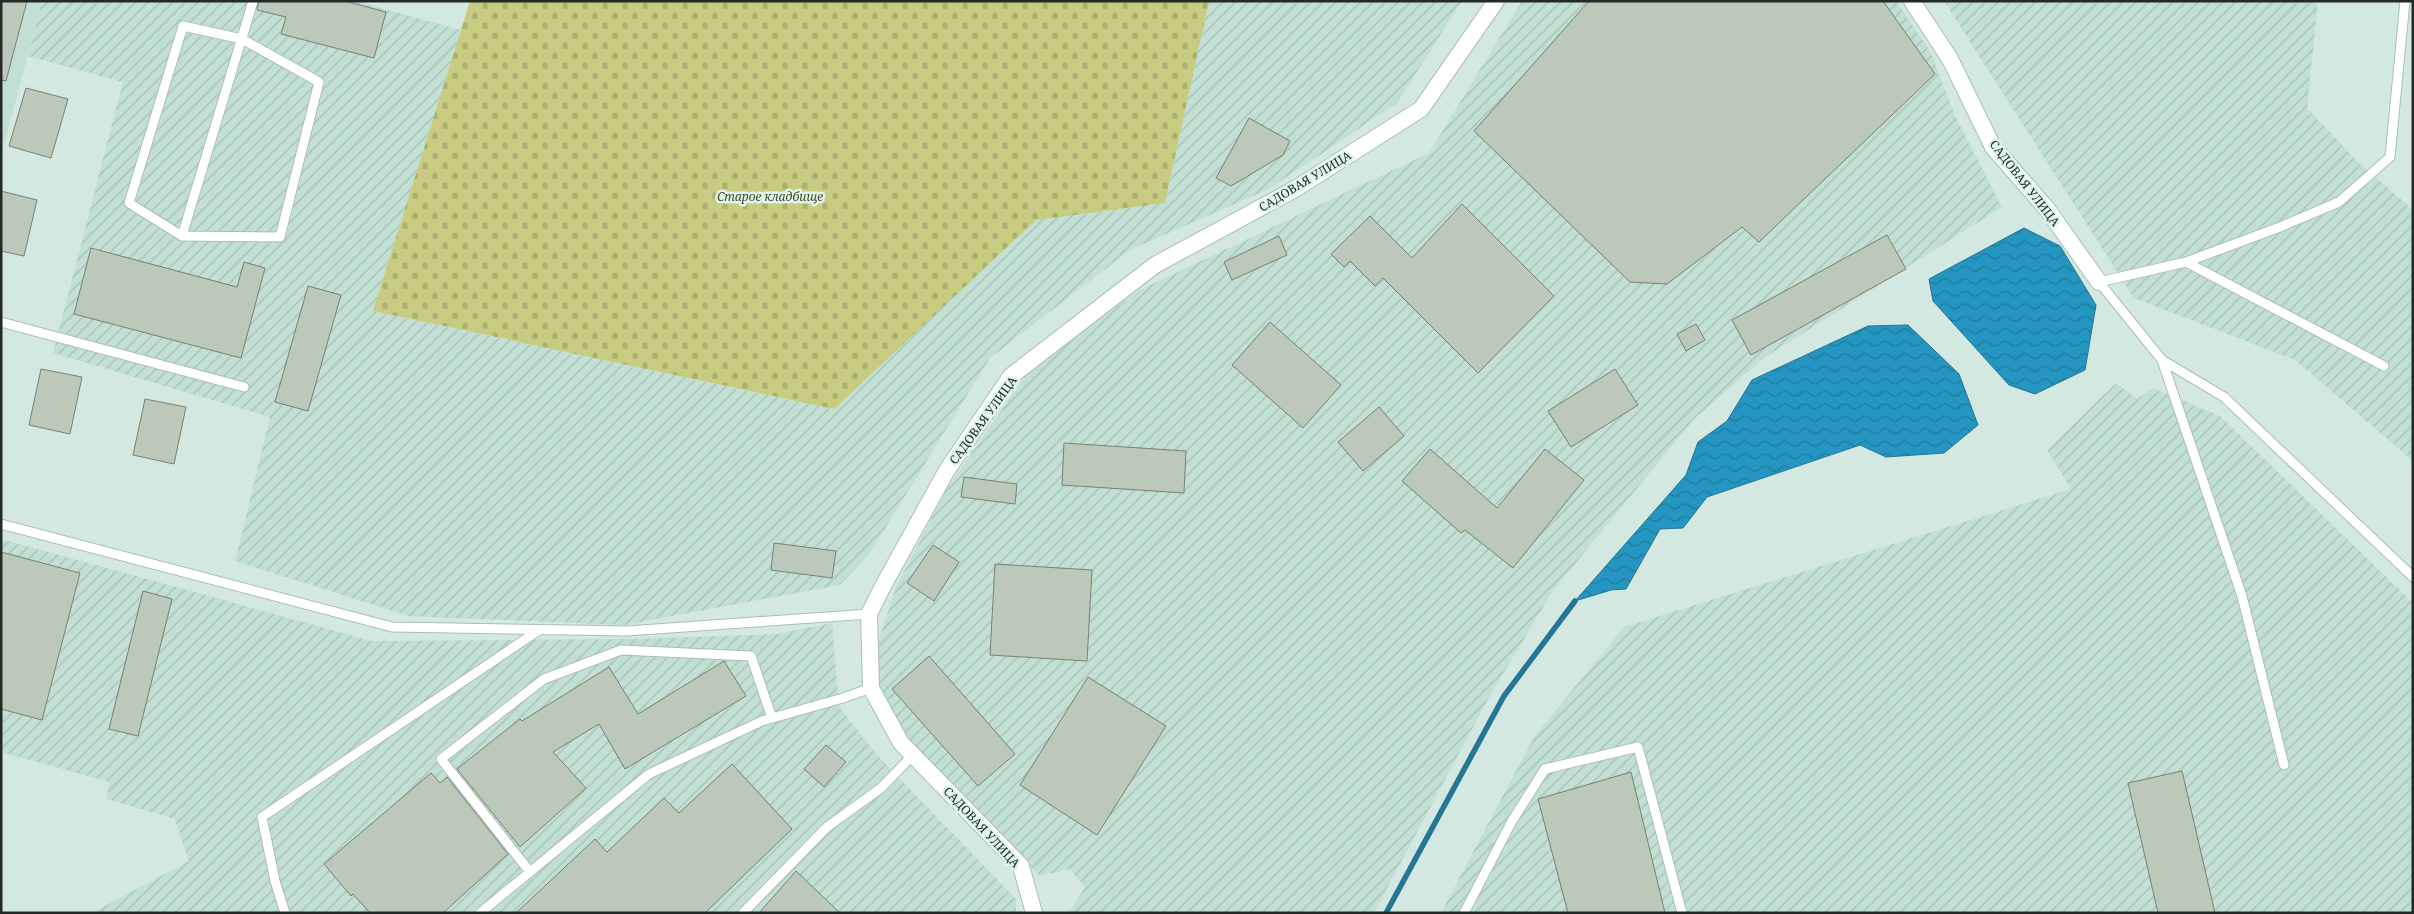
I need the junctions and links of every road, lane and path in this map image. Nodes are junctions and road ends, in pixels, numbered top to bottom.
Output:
1 (253, 1) edge
2 (1496, 1) edge
3 (1912, 1) edge
4 (2405, 1) edge
5 (242, 39) junction
6 (182, 236) junction
7 (2186, 262) junction
8 (2099, 282) junction
9 (1, 322) edge
10 (2162, 360) junction
11 (2384, 366) dead end
12 (244, 387) dead end
13 (1, 524) edge
14 (2413, 577) edge
15 (869, 614) junction
16 (539, 630) junction
17 (871, 688) junction
18 (772, 718) junction
19 (913, 755) junction
20 (2284, 765) dead end
21 (530, 872) junction
22 (285, 913) edge
23 (480, 913) edge
24 (743, 913) edge
25 (1034, 913) edge
26 (1464, 913) edge
27 (1682, 913) edge

1 - 5 lane
2 - 15 street, САДОВАЯ УЛИЦА
3 - 8 street, САДОВАЯ УЛИЦА
4 - 7 lane
5 - 6 lane
5 - 6 lane
5 - 6 lane
7 - 8 lane
7 - 11 lane
8 - 10 lane
9 - 12 lane
10 - 14 lane
10 - 20 lane
13 - 16 lane
15 - 16 lane
15 - 17 street, САДОВАЯ УЛИЦА
16 - 22 lane
17 - 18 lane
17 - 19 street, САДОВАЯ УЛИЦА
18 - 21 lane
18 - 21 lane
19 - 24 lane
19 - 25 street, САДОВАЯ УЛИЦА
21 - 23 lane
26 - 27 lane

